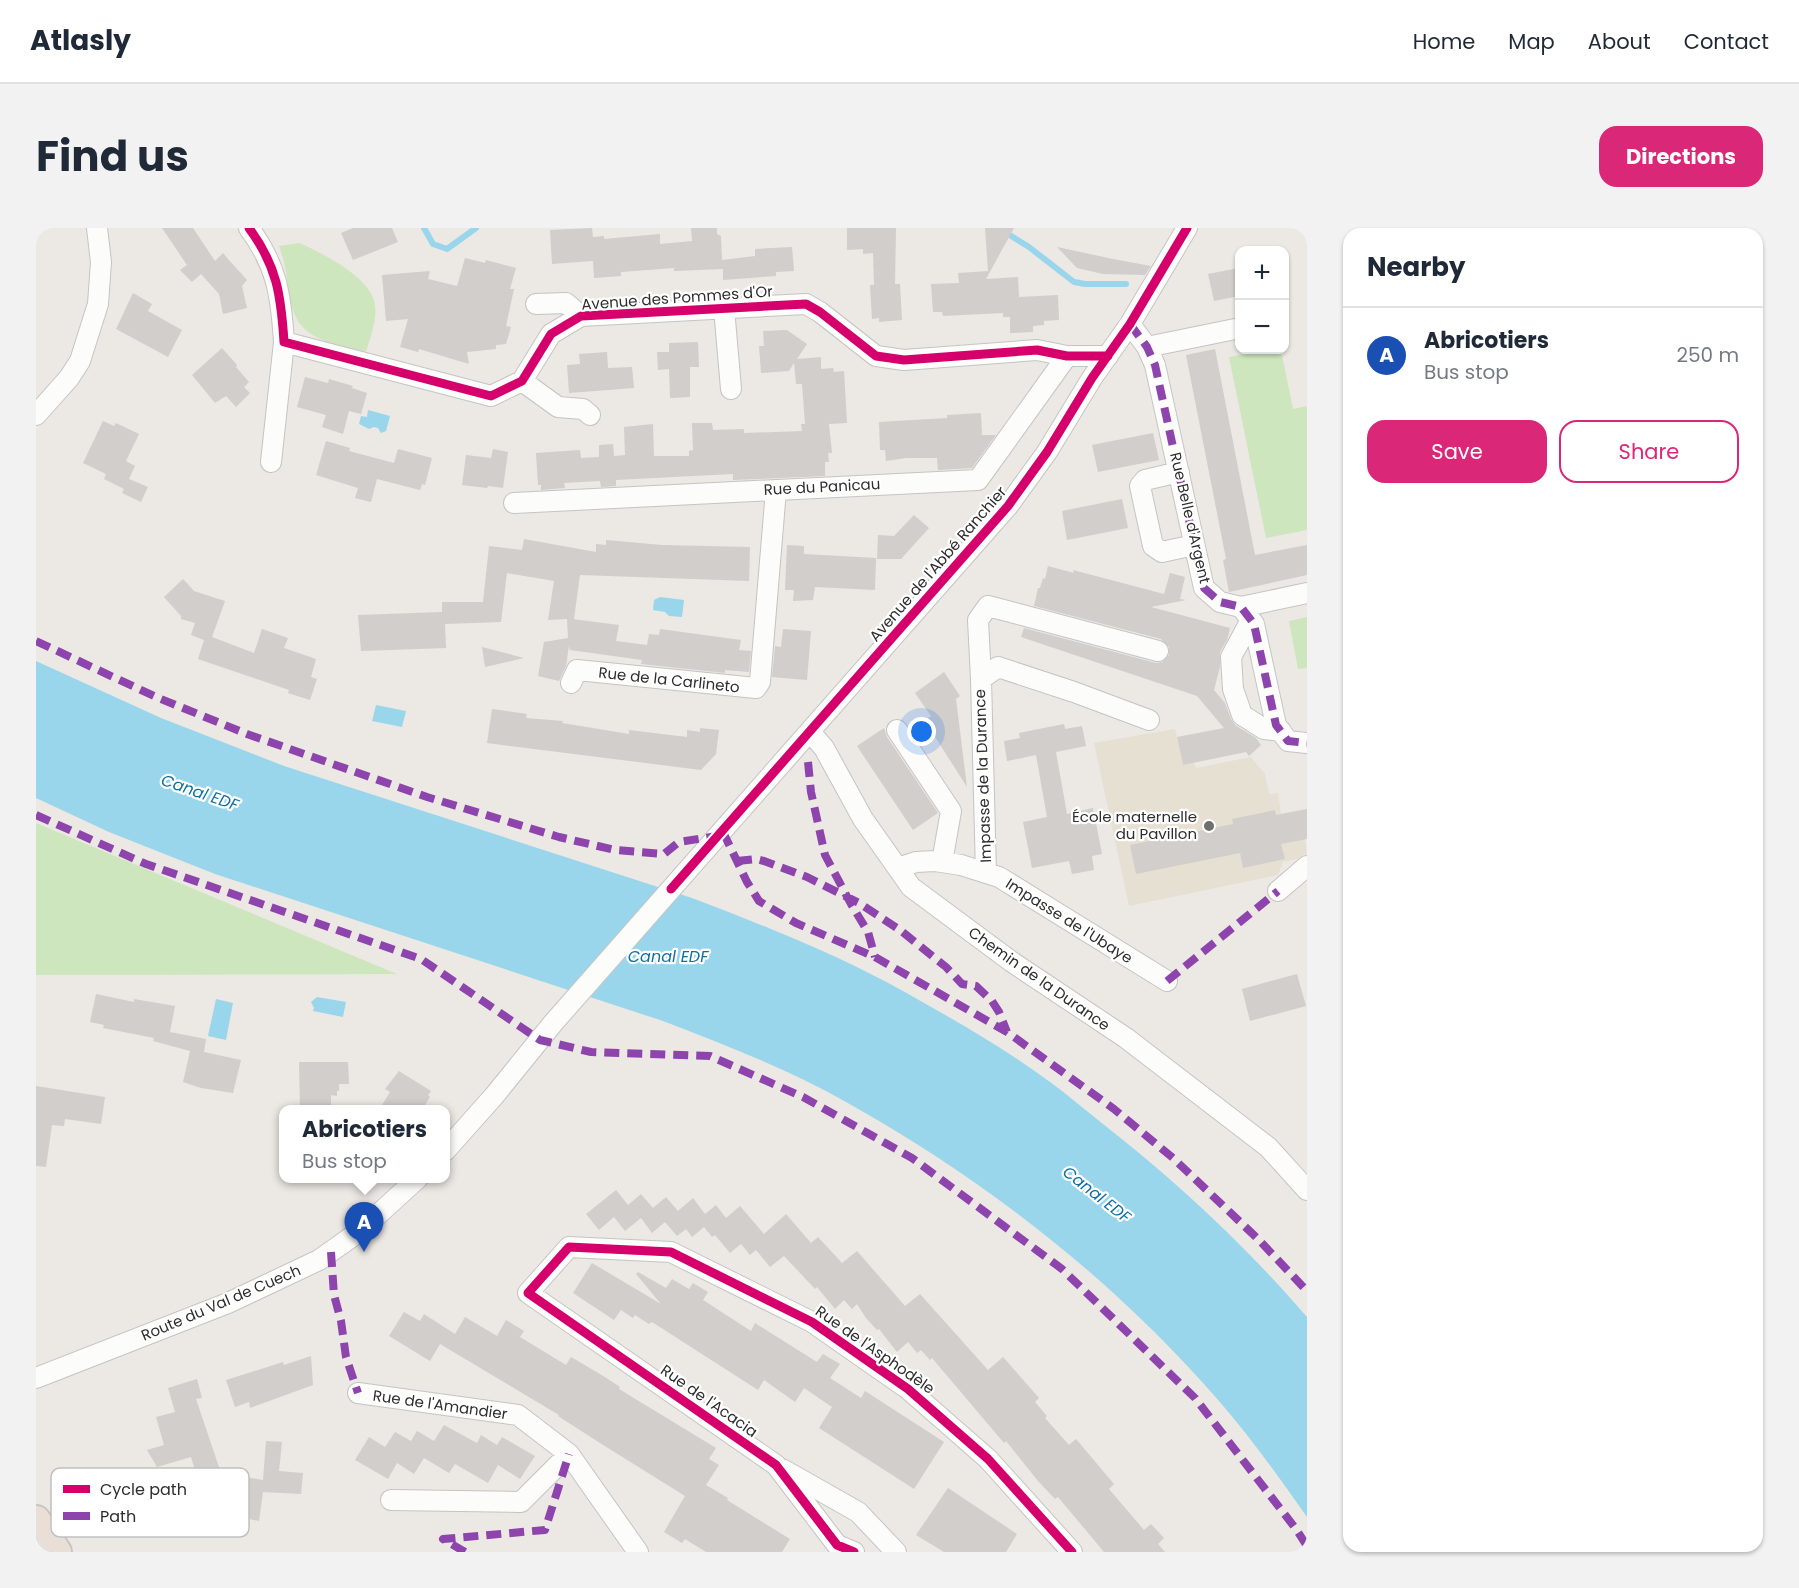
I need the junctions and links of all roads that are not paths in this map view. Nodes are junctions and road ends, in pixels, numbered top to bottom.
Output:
1 (97, 228) edge
2 (249, 228) edge
3 (1187, 228) edge
4 (536, 304) dead end
5 (724, 308) junction
6 (581, 316) junction
7 (1130, 324) junction
8 (1235, 329) edge
9 (284, 342) junction
10 (1147, 347) junction
11 (1067, 356) junction
12 (1108, 356) junction
13 (1092, 378) junction
14 (522, 381) junction
15 (731, 389) dead end
16 (590, 414) dead end
17 (36, 415) edge
18 (271, 462) dead end
19 (1179, 472) junction
20 (776, 490) junction
21 (514, 503) dead end
22 (1194, 545) junction
23 (1307, 593) edge
24 (1246, 614) junction
25 (1158, 651) dead end
26 (981, 679) junction
27 (571, 683) dead end
28 (1149, 720) dead end
29 (897, 730) dead end
30 (1281, 731) junction
31 (811, 733) junction
32 (1307, 743) edge
33 (942, 862) junction
34 (1307, 866) edge
35 (898, 868) junction
36 (986, 873) junction
37 (1278, 891) dead end
38 (1167, 981) dead end
39 (450, 1145) edge
40 (414, 1183) edge
41 (1307, 1190) edge
42 (528, 1293) joint
43 (36, 1378) edge
44 (358, 1393) dead end
45 (569, 1454) junction
46 (776, 1466) junction
47 (391, 1500) dead end
48 (36, 1520) edge
49 (57, 1552) edge
50 (638, 1552) edge
51 (854, 1552) edge
52 (896, 1552) edge
53 (1072, 1552) edge

1 - 17 street
2 - 9 street
3 - 7 street, Avenue de l'Abbé Ranchier
4 - 6 street
5 - 6 street, Avenue des Pommes d'Or
5 - 11 street, Avenue des Pommes d'Or
5 - 15 street
6 - 14 street, Avenue des Pommes d'Or
7 - 10 street, Rue Belle d'Argent
7 - 12 street, Avenue de l'Abbé Ranchier
8 - 10 street
9 - 14 street
9 - 18 street
10 - 19 street, Rue Belle d'Argent
11 - 12 street, Avenue des Pommes d'Or
11 - 13 street
11 - 20 street, Rue du Panicau
12 - 13 street, Avenue de l'Abbé Ranchier
13 - 31 street, Avenue de l'Abbé Ranchier
14 - 16 street
19 - 22 street, Rue Belle d'Argent
19 - 22 street
20 - 21 street, Rue du Panicau
20 - 27 street, Rue de la Carlineto
22 - 24 street, Rue Belle d'Argent
23 - 24 street
24 - 30 street
24 - 30 street
25 - 26 street
26 - 28 street, Impasse de la Durance
26 - 36 street, Impasse de la Durance
29 - 33 street
30 - 32 street
31 - 35 street, Chemin de la Durance
31 - 39 street, Avenue de l'Abbé Ranchier
33 - 35 street, Impasse de l'Ubaye
33 - 36 street, Impasse de l'Ubaye
34 - 37 street
35 - 41 street, Chemin de la Durance
36 - 38 street, Impasse de l'Ubaye
40 - 43 street, Route du Val de Cuech
42 - 46 street, Rue de l'Acacia
42 - 53 street, Rue de l'Asphodèle
44 - 45 street, Rue de l'Amandier
45 - 47 street
45 - 50 street, Rue de l'Amandier
46 - 51 street, Rue de l'Acacia
46 - 52 street, Rue de l'Acacia
48 - 49 highway

